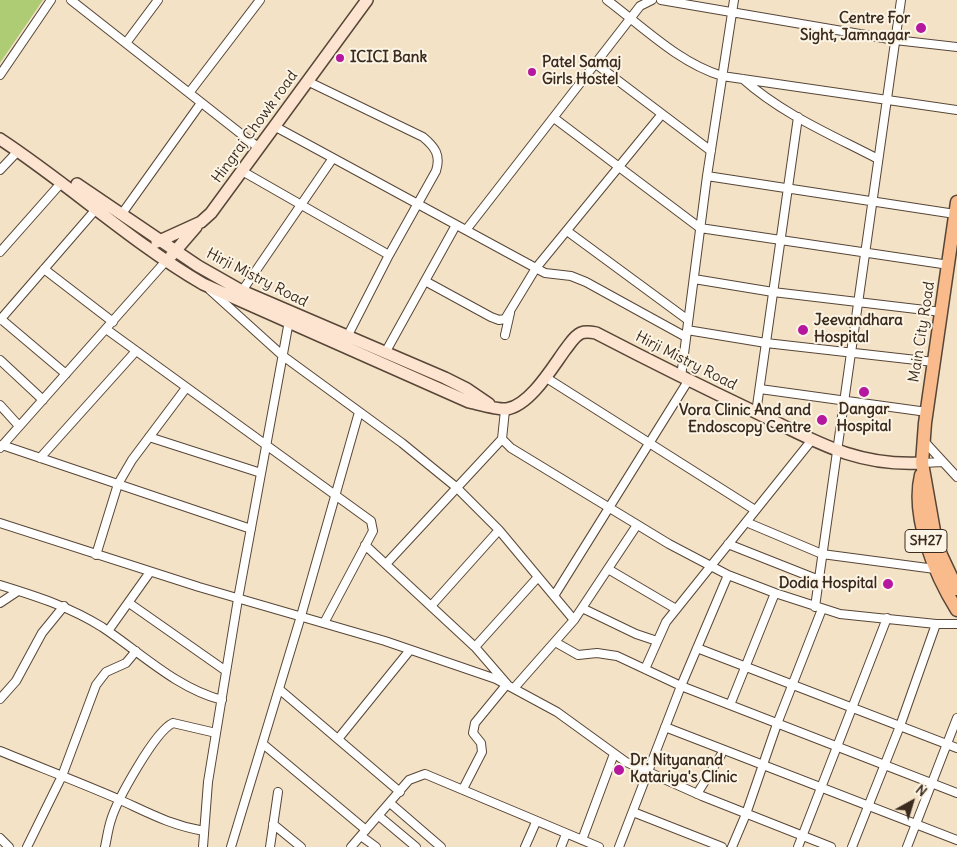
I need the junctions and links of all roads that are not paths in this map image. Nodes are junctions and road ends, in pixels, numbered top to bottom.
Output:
1 (51, 0) edge
2 (71, 0) edge
3 (158, 0) edge
4 (260, 0) edge
5 (367, 0) edge
6 (607, 0) edge
7 (652, 0) edge
8 (661, 0) edge
9 (734, 0) edge
10 (900, 0) edge
11 (732, 13) junction
12 (631, 18) junction
13 (895, 40) junction
14 (126, 43) junction
15 (957, 47) edge
16 (596, 64) junction
17 (0, 75) edge
18 (722, 76) junction
19 (743, 79) junction
20 (308, 81) junction
21 (189, 93) junction
22 (886, 99) junction
23 (201, 103) junction
24 (957, 110) edge
25 (662, 114) junction
26 (798, 117) junction
27 (554, 118) junction
28 (274, 126) junction
29 (0, 130) edge
30 (0, 139) edge
31 (258, 148) junction
32 (18, 151) junction
33 (711, 151) junction
34 (333, 158) junction
35 (878, 159) junction
36 (618, 168) junction
37 (0, 170) edge
38 (242, 171) junction
39 (707, 176) junction
40 (62, 182) junction
41 (788, 189) junction
42 (872, 202) junction
43 (417, 204) junction
44 (300, 205) junction
45 (97, 208) junction
46 (956, 208) edge
47 (121, 215) junction
48 (201, 222) junction
49 (456, 225) junction
50 (700, 228) junction
51 (466, 230) junction
52 (567, 231) junction
53 (162, 241) junction
54 (780, 241) junction
55 (146, 246) junction
56 (176, 250) junction
57 (0, 252) edge
58 (864, 253) junction
59 (389, 255) junction
60 (165, 262) junction
61 (949, 265) junction
62 (536, 268) junction
63 (44, 269) junction
64 (694, 279) junction
65 (425, 281) junction
66 (203, 284) junction
67 (242, 291) junction
68 (773, 292) junction
69 (857, 302) junction
70 (510, 312) junction
71 (942, 312) junction
72 (0, 319) edge
73 (688, 320) junction
74 (113, 322) junction
75 (289, 322) junction
76 (106, 329) junction
77 (687, 334) junction
78 (505, 335) dead end
79 (347, 337) junction
80 (766, 343) junction
81 (136, 351) junction
82 (385, 353) junction
83 (850, 353) junction
84 (283, 356) junction
85 (0, 360) edge
86 (934, 362) junction
87 (66, 374) junction
88 (545, 377) junction
89 (684, 379) junction
90 (186, 388) junction
91 (760, 389) junction
92 (42, 400) junction
93 (843, 401) junction
94 (0, 405) edge
95 (492, 406) junction
96 (505, 410) junction
97 (359, 412) junction
98 (927, 412) junction
99 (756, 413) junction
100 (18, 426) junction
101 (149, 437) junction
102 (502, 439) junction
103 (923, 440) junction
104 (811, 441) junction
105 (650, 444) junction
106 (1, 446) edge
107 (266, 446) junction
108 (836, 451) junction
109 (40, 458) junction
110 (943, 462) junction
111 (923, 465) junction
112 (261, 473) junction
113 (957, 477) edge
114 (118, 484) junction
115 (456, 487) junction
116 (335, 497) junction
117 (610, 508) junction
118 (755, 510) junction
119 (746, 522) junction
120 (0, 523) edge
121 (637, 525) junction
122 (251, 529) junction
123 (498, 530) junction
124 (728, 544) junction
125 (365, 545) junction
126 (822, 554) junction
127 (96, 555) junction
128 (386, 564) junction
129 (710, 566) junction
130 (608, 569) junction
131 (935, 569) junction
132 (150, 572) junction
133 (728, 574) junction
134 (538, 577) junction
135 (819, 580) junction
136 (0, 585) edge
137 (957, 589) edge
138 (18, 591) junction
139 (775, 593) junction
140 (554, 596) junction
141 (238, 598) junction
142 (0, 603) edge
143 (129, 603) junction
144 (64, 606) junction
145 (431, 606) junction
146 (582, 608) junction
147 (819, 608) junction
148 (676, 609) junction
149 (957, 610) edge
150 (301, 616) junction
151 (887, 618) junction
152 (574, 620) junction
153 (324, 623) junction
154 (936, 624) junction
155 (957, 624) edge
156 (108, 632) junction
157 (657, 640) junction
158 (555, 642) junction
159 (475, 647) junction
160 (697, 648) junction
161 (410, 650) junction
162 (136, 651) junction
163 (746, 666) junction
164 (645, 669) junction
165 (226, 671) junction
166 (507, 684) junction
167 (793, 684) junction
168 (681, 686) junction
169 (515, 687) junction
170 (279, 689) junction
171 (0, 699) edge
172 (222, 700) junction
173 (730, 705) junction
174 (853, 707) junction
175 (957, 718) edge
176 (777, 724) junction
177 (900, 726) junction
178 (665, 727) junction
179 (216, 733) junction
180 (338, 739) junction
181 (263, 744) junction
182 (948, 744) junction
183 (836, 745) junction
184 (957, 748) edge
185 (0, 751) edge
186 (614, 754) junction
187 (720, 756) dead end
188 (763, 764) junction
189 (885, 764) junction
190 (648, 772) junction
191 (62, 776) junction
192 (932, 782) junction
193 (820, 787) junction
194 (463, 789) junction
195 (278, 792) dead end
196 (400, 792) junction
197 (698, 794) junction
198 (957, 794) edge
199 (120, 800) junction
200 (390, 803) junction
201 (869, 806) junction
202 (633, 812) junction
203 (746, 814) junction
204 (379, 816) junction
205 (536, 822) junction
206 (274, 824) junction
207 (916, 824) junction
208 (204, 831) junction
209 (364, 833) junction
210 (566, 834) junction
211 (803, 836) junction
212 (0, 838) edge
213 (582, 840) junction
214 (957, 840) edge
215 (9, 847) edge
216 (27, 847) edge
217 (105, 847) edge
218 (203, 847) edge
219 (230, 847) edge
220 (270, 847) edge
221 (301, 847) edge
222 (351, 847) edge
223 (376, 847) edge
224 (416, 847) edge
225 (441, 847) edge
226 (525, 847) edge
227 (561, 847) edge
228 (599, 847) edge
229 (619, 847) edge
230 (722, 847) edge
231 (732, 847) edge
232 (798, 847) edge
233 (831, 847) edge
234 (852, 847) edge
235 (907, 847) edge

1 - 17 street
2 - 14 street
3 - 14 street
4 - 21 street
5 - 20 main road, Hingraj Chowk road
6 - 12 street
7 - 12 street
8 - 11 street
9 - 11 street
10 - 13 street
11 - 13 street
11 - 18 street
12 - 16 street
12 - 18 street
13 - 15 street
13 - 22 street
14 - 21 street
16 - 25 street
16 - 27 street
18 - 19 street
18 - 33 street
19 - 22 street
19 - 26 street
20 - 28 main road, Hingraj Chowk road
20 - 43 street
21 - 23 street
22 - 24 street
22 - 35 street
23 - 31 street
23 - 47 street
25 - 33 street
25 - 36 street
26 - 35 street
26 - 41 street
27 - 36 street
27 - 51 street
28 - 31 main road, Hingraj Chowk road
28 - 34 street
29 - 47 main road, Hirji Mistry Road
30 - 32 main road, Hirji Mistry Road
31 - 38 main road, Hingraj Chowk road
32 - 37 street
32 - 40 main road, Hirji Mistry Road
33 - 39 street
34 - 43 street
34 - 44 street
35 - 42 street
36 - 50 street
36 - 52 street
38 - 44 street
38 - 48 main road, Hingraj Chowk road
39 - 41 street
39 - 50 street
40 - 45 main road, Hirji Mistry Road
40 - 57 street
41 - 42 street
41 - 54 street
42 - 46 street
42 - 58 street
43 - 49 street
43 - 59 street
44 - 59 street
44 - 67 street
45 - 55 main road, Hirji Mistry Road
45 - 63 street
46 - 61 main road, Main City Road / SH27
47 - 53 main road, Hirji Mistry Road
48 - 53 main road, Hingraj Chowk road
48 - 56 main road
49 - 51 street
49 - 65 street
50 - 54 street
50 - 64 street
51 - 62 street
52 - 62 street
52 - 73 street
53 - 55 main road, Hingraj Chowk road
53 - 56 main road, Hirji Mistry Road
54 - 58 street
54 - 68 street
55 - 60 main road, Hirji Mistry Road
56 - 60 main road
56 - 67 main road, Hirji Mistry Road
58 - 61 street
58 - 69 street
59 - 79 street
60 - 66 main road, Hirji Mistry Road
60 - 74 street
61 - 71 main road, Main City Road / SH27
62 - 70 street
62 - 77 street
63 - 72 street
63 - 74 street
64 - 68 street
64 - 73 street
65 - 70 street
65 - 82 street
66 - 75 main road, Hirji Mistry Road
66 - 84 street
67 - 79 main road, Hirji Mistry Road
68 - 69 street
68 - 80 street
69 - 71 street
69 - 83 street
70 - 78 street
71 - 86 main road, Main City Road / SH27
72 - 87 street
73 - 77 street
74 - 76 street
75 - 84 street
75 - 95 main road, Hirji Mistry Road
76 - 81 street
76 - 87 street
77 - 80 street
77 - 89 street
79 - 82 main road, Hirji Mistry Road
80 - 83 street
80 - 91 street
81 - 90 street
81 - 109 street
82 - 95 main road, Hirji Mistry Road
83 - 86 street
83 - 93 street
84 - 97 street
84 - 107 street
85 - 92 street
86 - 98 main road, Main City Road / SH27
87 - 92 street
88 - 89 main road, Hirji Mistry Road
88 - 96 main road, Hirji Mistry Road
88 - 105 street
89 - 99 main road, Hirji Mistry Road
89 - 105 street
90 - 101 street
90 - 107 street
91 - 93 street
91 - 99 street
92 - 100 street
93 - 98 street
93 - 108 street
94 - 100 street
95 - 96 main road, Hirji Mistry Road
96 - 102 street
97 - 115 street
97 - 116 street
98 - 103 main road, Main City Road / SH27
99 - 104 main road, Hirji Mistry Road
100 - 106 street
101 - 112 street
101 - 114 street
102 - 115 street
102 - 117 street
103 - 110 street
103 - 111 main road, Main City Road / SH27
104 - 108 main road, Hirji Mistry Road
104 - 118 street
105 - 117 street
105 - 118 street
106 - 109 street
107 - 112 street
107 - 116 street
108 - 111 main road, Hirji Mistry Road
108 - 126 street
109 - 114 street
110 - 111 street
110 - 113 street
111 - 131 main road, Main City Road / SH27
111 - 137 main road, Main City Road / SH27
112 - 122 street
114 - 122 street
114 - 127 street
115 - 123 street
115 - 128 street
116 - 125 street
116 - 150 street
117 - 121 street
117 - 140 street
118 - 119 street
119 - 124 street
119 - 126 street
120 - 127 street
121 - 129 street
121 - 130 street
122 - 141 street
123 - 134 street
123 - 145 street
124 - 129 street
124 - 135 street
125 - 128 street
125 - 153 street
126 - 131 street
126 - 135 street
127 - 132 street
128 - 145 street
129 - 133 street
129 - 148 street
130 - 146 street
130 - 148 street
131 - 149 main road, Main City Road / SH27
132 - 141 street
132 - 143 street
133 - 139 street
133 - 160 street
134 - 140 street
134 - 159 street
135 - 147 street
136 - 138 street
138 - 142 street
138 - 144 street
139 - 147 street
139 - 163 street
140 - 152 street
141 - 150 street
141 - 165 street
143 - 156 street
143 - 165 street
144 - 156 street
144 - 171 street
145 - 159 street
146 - 152 street
146 - 157 street
147 - 151 street
147 - 167 street
148 - 157 street
150 - 153 street
150 - 170 street
151 - 154 street
151 - 174 street
152 - 158 street
153 - 161 street
154 - 155 street
154 - 177 street
156 - 162 street
157 - 164 street
158 - 164 street
158 - 169 street
159 - 166 street
160 - 163 street
160 - 168 street
161 - 166 street
161 - 180 street
162 - 172 street
162 - 191 street
163 - 167 street
163 - 173 street
164 - 168 street
165 - 172 street
166 - 169 street
166 - 194 street
167 - 174 street
167 - 176 street
168 - 173 street
168 - 178 street
169 - 186 street
170 - 180 street
170 - 181 street
172 - 179 street
173 - 176 street
174 - 177 street
174 - 183 street
175 - 182 street
176 - 183 street
176 - 188 street
177 - 182 street
177 - 189 street
178 - 188 street
178 - 190 street
179 - 199 street
179 - 208 street
180 - 196 street
181 - 209 street
181 - 219 street
182 - 184 street
182 - 192 street
183 - 189 street
183 - 193 street
185 - 191 street
186 - 190 street
186 - 213 street
187 - 197 street
188 - 193 street
188 - 203 street
189 - 192 street
189 - 201 street
190 - 197 street
190 - 202 street
191 - 199 street
191 - 216 street
192 - 198 street
192 - 207 street
193 - 201 street
193 - 211 street
194 - 196 street
194 - 205 street
195 - 206 street
196 - 200 street
197 - 203 street
199 - 208 street
199 - 217 street
200 - 204 street
200 - 225 street
201 - 207 street
201 - 234 street
202 - 229 street
202 - 230 street
203 - 211 street
203 - 231 street
204 - 209 street
204 - 224 street
205 - 210 street
205 - 226 street
206 - 220 street
206 - 221 street
207 - 214 street
207 - 235 street
208 - 218 street
209 - 222 street
209 - 223 street
210 - 213 street
210 - 227 street
211 - 232 street
211 - 233 street
212 - 215 street
213 - 228 street

